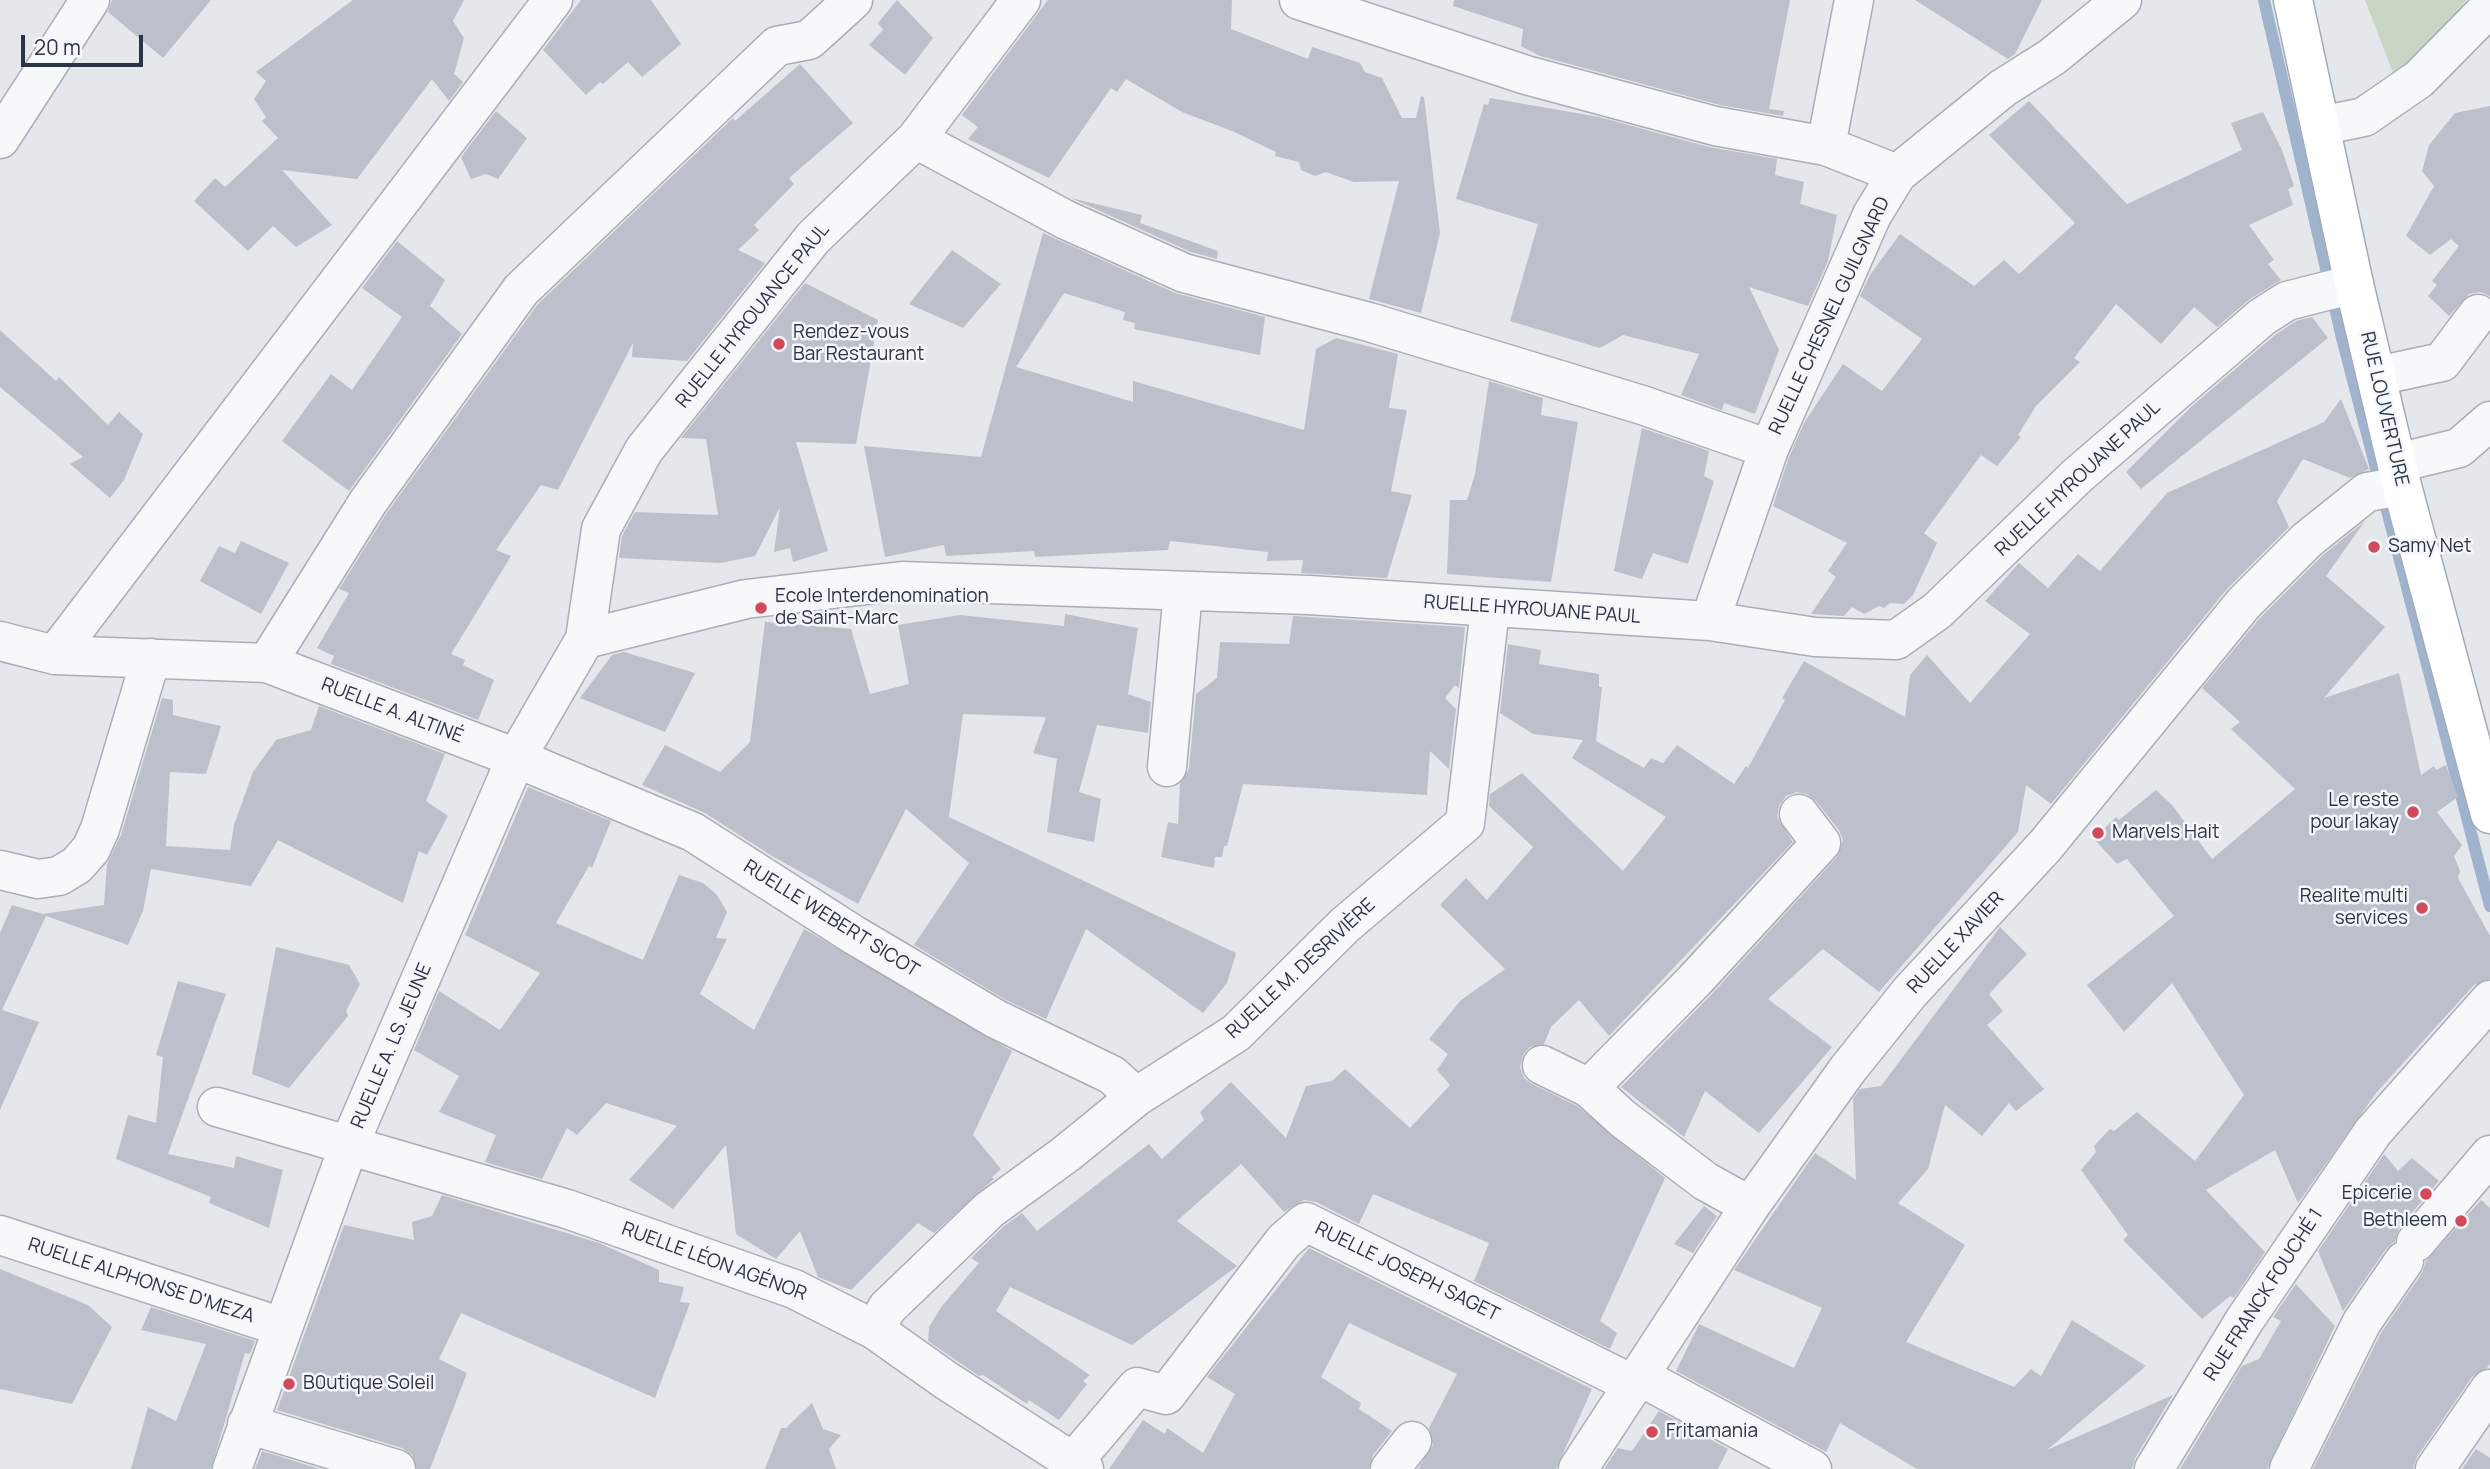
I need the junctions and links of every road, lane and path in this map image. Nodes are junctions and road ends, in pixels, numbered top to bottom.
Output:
1 (90, 0) edge
2 (553, 0) edge
3 (853, 0) edge
4 (1021, 0) edge
5 (1299, 0) edge
6 (1854, 0) edge
7 (2122, 0) edge
8 (2293, 0) edge
9 (2490, 7) edge
10 (2320, 126) junction
11 (0, 139) edge
12 (916, 139) junction
13 (1826, 146) junction
14 (1897, 174) junction
15 (2336, 289) junction
16 (2478, 314) dead end
17 (2377, 376) junction
18 (2490, 421) edge
19 (1769, 449) junction
20 (2389, 482) junction
21 (1183, 591) junction
22 (1490, 608) junction
23 (1710, 621) junction
24 (585, 639) junction
25 (0, 641) edge
26 (55, 654) junction
27 (151, 658) junction
28 (267, 663) junction
29 (516, 758) junction
30 (1167, 766) dead end
31 (1799, 814) dead end
32 (2490, 814) edge
33 (0, 870) edge
34 (2490, 1000) edge
35 (1542, 1065) dead end
36 (1589, 1088) junction
37 (1136, 1097) junction
38 (217, 1107) dead end
39 (349, 1146) junction
40 (2490, 1155) edge
41 (1750, 1206) junction
42 (0, 1235) edge
43 (282, 1327) junction
44 (875, 1330) junction
45 (1636, 1381) junction
46 (2490, 1389) edge
47 (247, 1424) junction
48 (1079, 1466) edge
49 (232, 1469) edge
50 (396, 1469) edge
51 (1578, 1469) edge
52 (1812, 1469) edge
53 (2154, 1469) edge
54 (2289, 1469) edge
55 (2435, 1469) edge

1 - 11 street
2 - 26 street
3 - 28 street
4 - 12 street, RUELLE HYROUANCE PAUL
5 - 13 street
6 - 13 street
7 - 14 street, RUELLE CHESNEL GUILGNARD
8 - 10 main road, RUE LOUVERTURE
9 - 10 street
10 - 15 main road, RUE LOUVERTURE
12 - 19 street
12 - 24 street, RUELLE HYROUANCE PAUL
13 - 14 street
14 - 19 street, RUELLE CHESNEL GUILGNARD
15 - 17 main road, RUE LOUVERTURE
15 - 23 street, RUELLE HYROUANE PAUL
16 - 17 street
17 - 20 main road, RUE LOUVERTURE
18 - 20 street
19 - 23 street, RUELLE CHESNEL GUILGNARD
20 - 32 main road, RUE LOUVERTURE
20 - 41 street, RUELLE XAVIER
21 - 22 street, RUELLE HYROUANE PAUL
21 - 24 street, RUELLE HYROUANE PAUL
21 - 30 street
22 - 23 street, RUELLE HYROUANE PAUL
22 - 37 street, RUELLE M. DESRIVIÈRE
24 - 29 street, RUELLE A. LS. JEUNE
25 - 26 street, RUELLE A. ALTINÉ
26 - 27 street, RUELLE A. ALTINÉ
27 - 28 street, RUELLE A. ALTINÉ
27 - 33 street
28 - 29 street, RUELLE A. ALTINÉ
29 - 37 street, RUELLE WEBERT SICOT
29 - 39 street, RUELLE A. LS. JEUNE
31 - 36 street
34 - 53 street, RUE FRANCK FOUCHÉ 1
35 - 36 street
36 - 41 street
37 - 44 street, RUELLE M. DESRIVIÈRE
38 - 39 street, RUELLE LÉON AGÉNOR
39 - 43 street, RUELLE A. LS. JEUNE
39 - 44 street, RUELLE LÉON AGÉNOR
40 - 54 street
41 - 45 street, RUELLE XAVIER
42 - 43 street, RUELLE ALPHONSE D'MEZA
43 - 47 street, RUELLE A. LS. JEUNE
44 - 48 street, RUELLE LÉON AGÉNOR
45 - 48 street, RUELLE JOSEPH SAGET
45 - 51 street, RUELLE XAVIER
45 - 52 street
46 - 55 street
47 - 49 street, RUELLE A. LS. JEUNE
47 - 50 street

